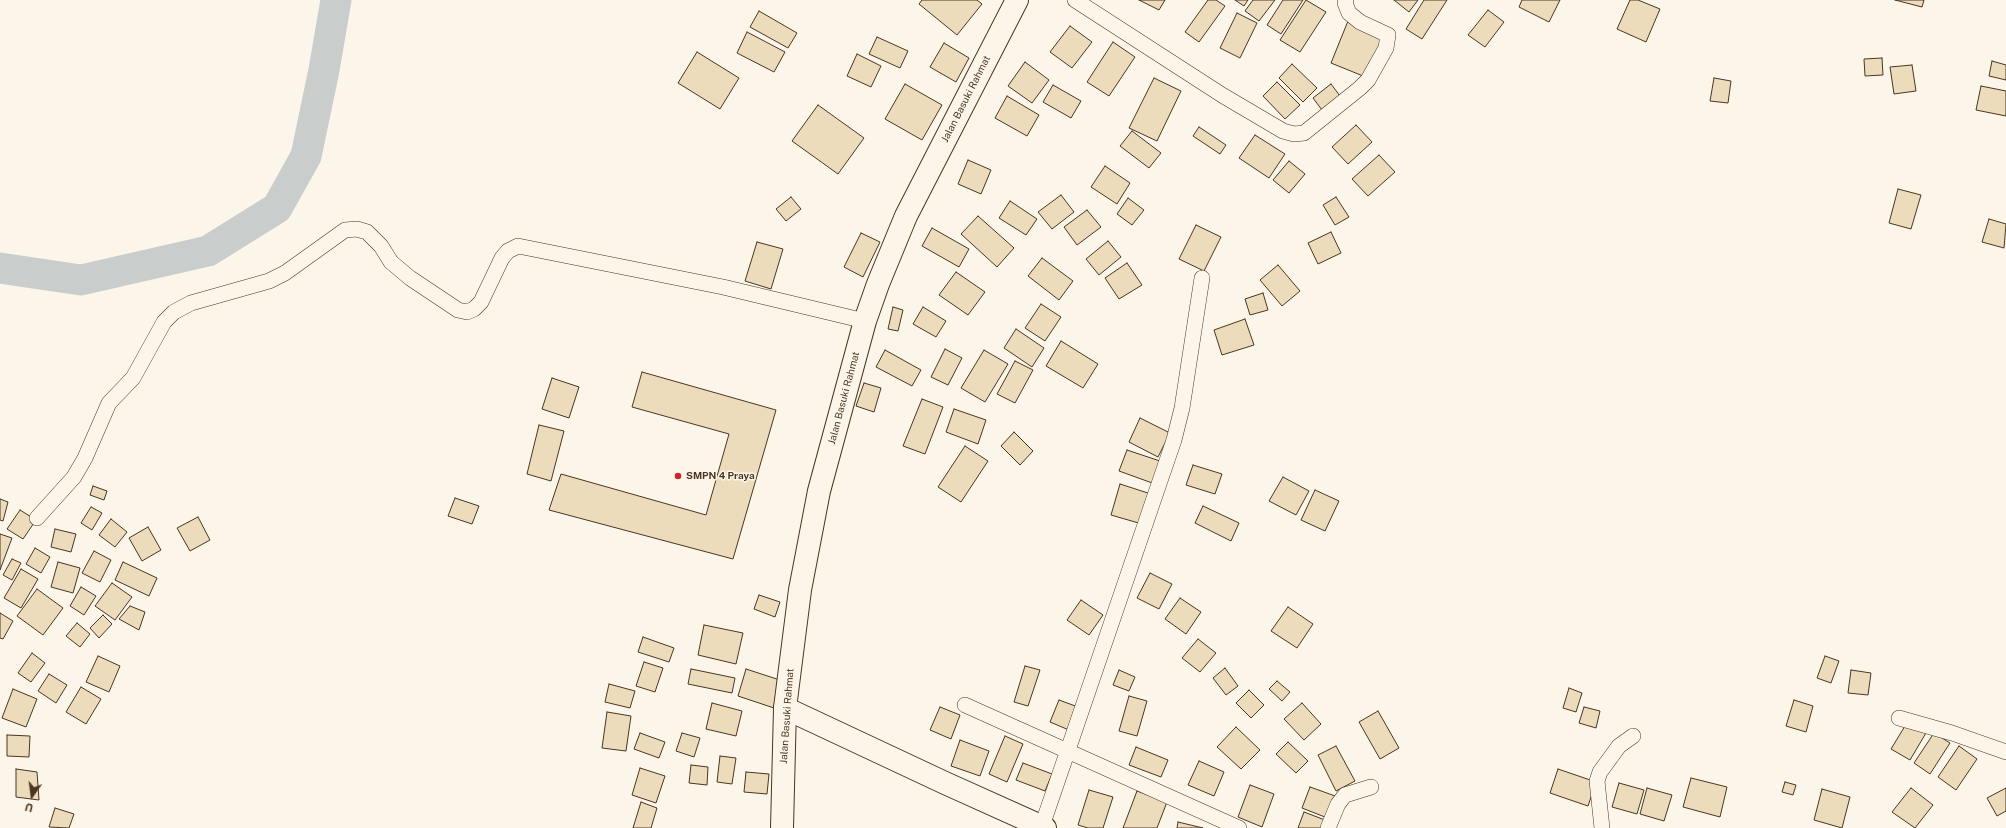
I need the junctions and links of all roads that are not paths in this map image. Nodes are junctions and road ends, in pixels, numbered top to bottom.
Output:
1 (1017, 0) edge
2 (1075, 0) edge
3 (1346, 0) edge
4 (1202, 278) dead end
5 (866, 321) junction
6 (37, 518) dead end
7 (965, 705) dead end
8 (785, 708) junction
9 (1899, 718) dead end
10 (1633, 736) dead end
11 (1067, 750) junction
12 (2006, 752) edge
13 (1371, 787) dead end
14 (1044, 827) edge
15 (782, 828) edge
16 (1239, 828) edge
17 (1328, 828) edge
18 (1602, 828) edge

1 - 5 main road, Jalan Basuki Rahmat
2 - 3 street
4 - 11 street
5 - 6 street
5 - 8 main road, Jalan Basuki Rahmat
7 - 11 street
8 - 14 main road
8 - 15 main road, Jalan Basuki Rahmat
9 - 12 street
10 - 18 street
11 - 14 street
11 - 16 street
13 - 17 street

